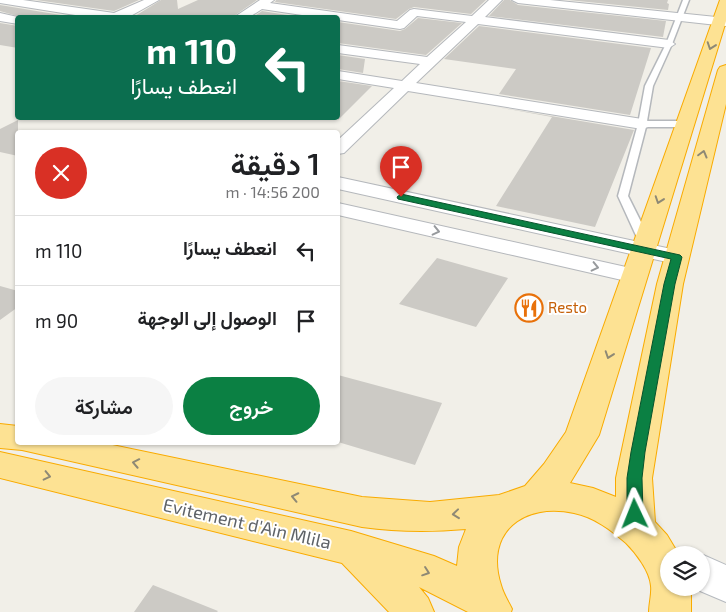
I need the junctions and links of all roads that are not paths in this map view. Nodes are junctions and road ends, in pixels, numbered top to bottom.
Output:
1 (0, 0) edge
2 (153, 0) edge
3 (496, 0) edge
4 (518, 0) edge
5 (686, 0) edge
6 (19, 3) junction
7 (263, 3) edge
8 (0, 10) edge
9 (724, 14) edge
10 (102, 15) edge
11 (120, 15) edge
12 (244, 15) edge
13 (680, 17) junction
14 (0, 18) edge
15 (15, 20) edge
16 (476, 20) junction
17 (669, 44) junction
18 (340, 49) edge
19 (432, 62) junction
20 (726, 70) edge
21 (340, 75) edge
22 (404, 87) junction
23 (642, 124) junction
24 (684, 124) junction
25 (340, 147) edge
26 (340, 187) edge
27 (340, 209) edge
28 (644, 246) junction
29 (676, 257) junction
30 (635, 276) junction
31 (0, 436) edge
32 (15, 438) edge
33 (48, 445) edge
34 (0, 465) edge
35 (521, 503) junction
36 (351, 548) junction
37 (657, 553) edge
38 (710, 576) edge
39 (726, 584) edge
40 (671, 596) edge
41 (492, 609) edge
42 (413, 612) edge
43 (670, 612) edge

1 - 6 street
2 - 11 street
3 - 16 street
4 - 13 street
5 - 13 lane
6 - 8 street
6 - 10 street
7 - 12 street
7 - 16 street
9 - 13 street
9 -> 24 highway
13 - 17 lane
14 - 15 street
16 - 17 street
16 - 19 street
17 - 23 lane
18 - 19 street
19 - 22 street
29 -> 20 highway
21 - 22 street
22 - 23 street
22 - 25 street
23 - 24 lane
23 - 28 lane
24 -> 28 highway
26 - 28 street
27 -> 30 street
28 - 29 street
28 - 30 highway
29 - 37 highway
30 -> 35 highway
31 - 32 highway
35 -> 33 highway
34 -> 36 highway, Evitement d'Ain Mlila
35 - 37 highway
35 - 41 highway
36 -> 41 highway, Evitement d'Ain Mlila
36 - 42 highway
38 - 39 main road
40 - 43 highway

